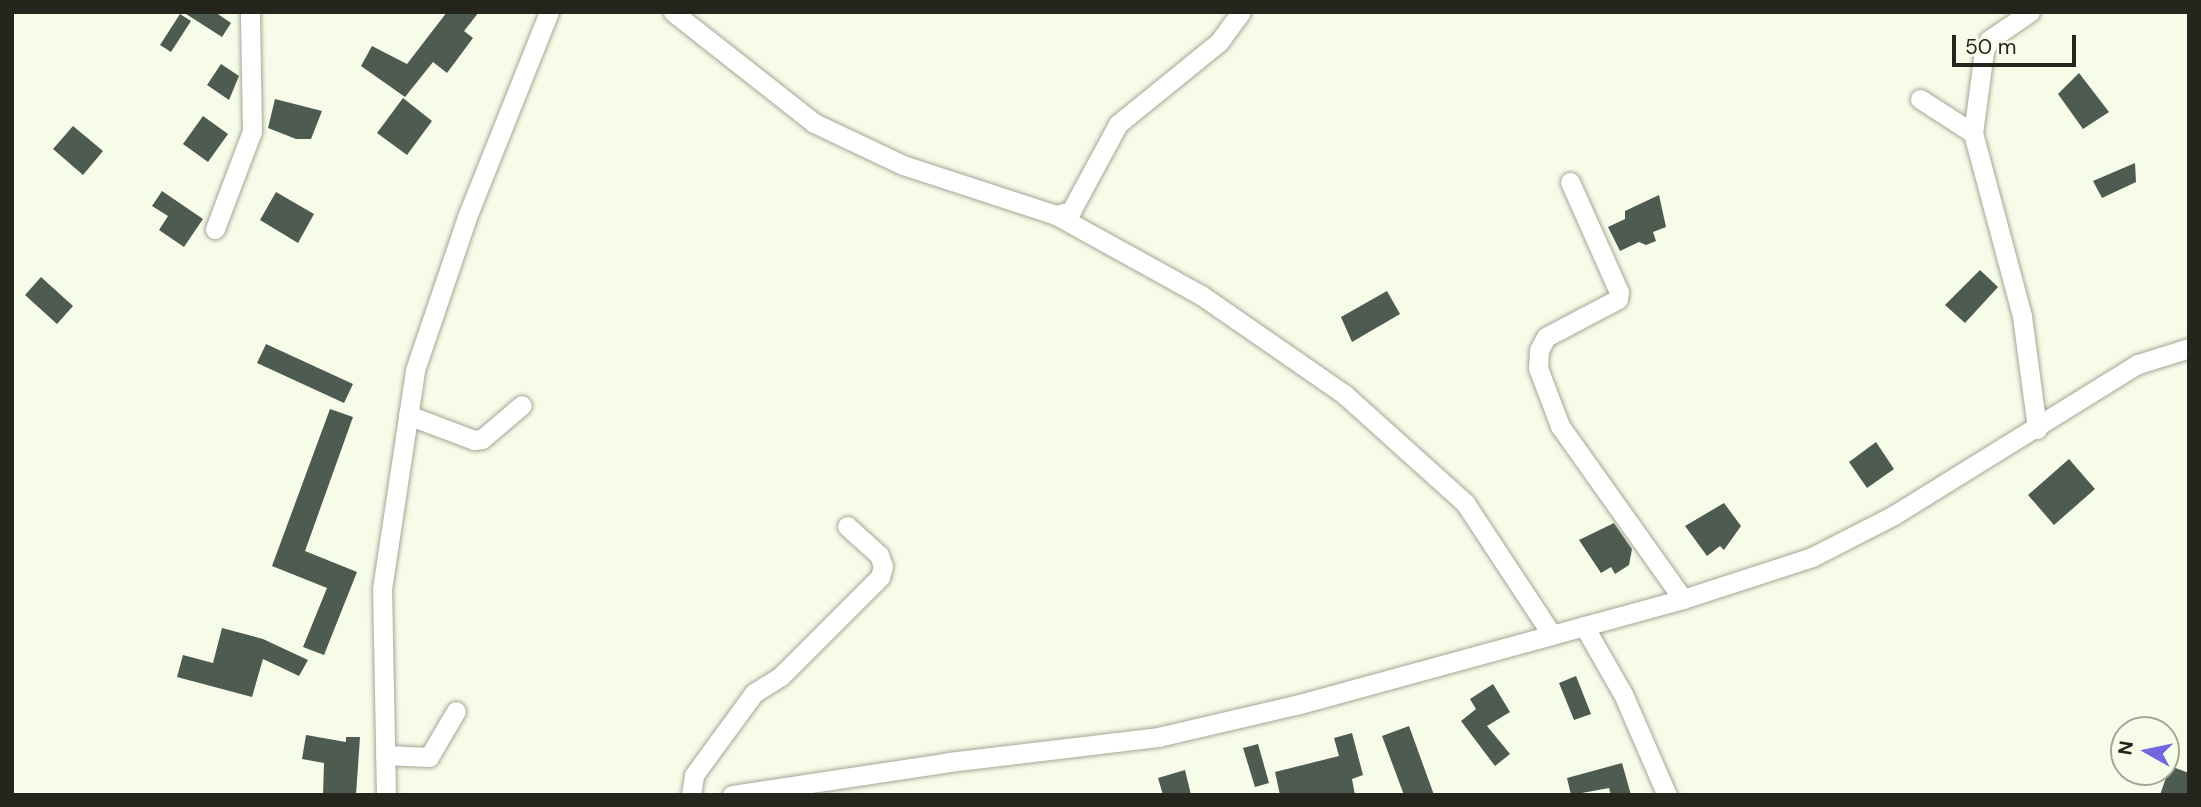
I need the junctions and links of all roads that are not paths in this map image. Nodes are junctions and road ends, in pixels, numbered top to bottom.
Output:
1 (250, 12) edge
2 (548, 12) edge
3 (673, 12) edge
4 (1241, 12) edge
5 (2030, 12) edge
6 (1920, 99) dead end
7 (1973, 133) junction
8 (1570, 182) dead end
9 (1056, 215) junction
10 (215, 229) dead end
11 (2189, 348) edge
12 (522, 405) dead end
13 (408, 415) junction
14 (2036, 429) junction
15 (847, 526) dead end
16 (1683, 599) junction
17 (1584, 626) junction
18 (1552, 635) junction
19 (456, 711) dead end
20 (385, 755) junction
21 (386, 795) edge
22 (691, 795) edge
23 (732, 795) edge
24 (1667, 795) edge

1 - 10 street
2 - 13 street
3 - 9 street
4 - 9 street
5 - 7 street
6 - 7 street
7 - 14 street
8 - 16 street
9 - 18 street
11 - 14 street
12 - 13 street
13 - 20 street
14 - 16 street
15 - 22 street
16 - 17 street
17 - 18 street
17 - 24 street
18 - 23 street
19 - 20 street
20 - 21 street

